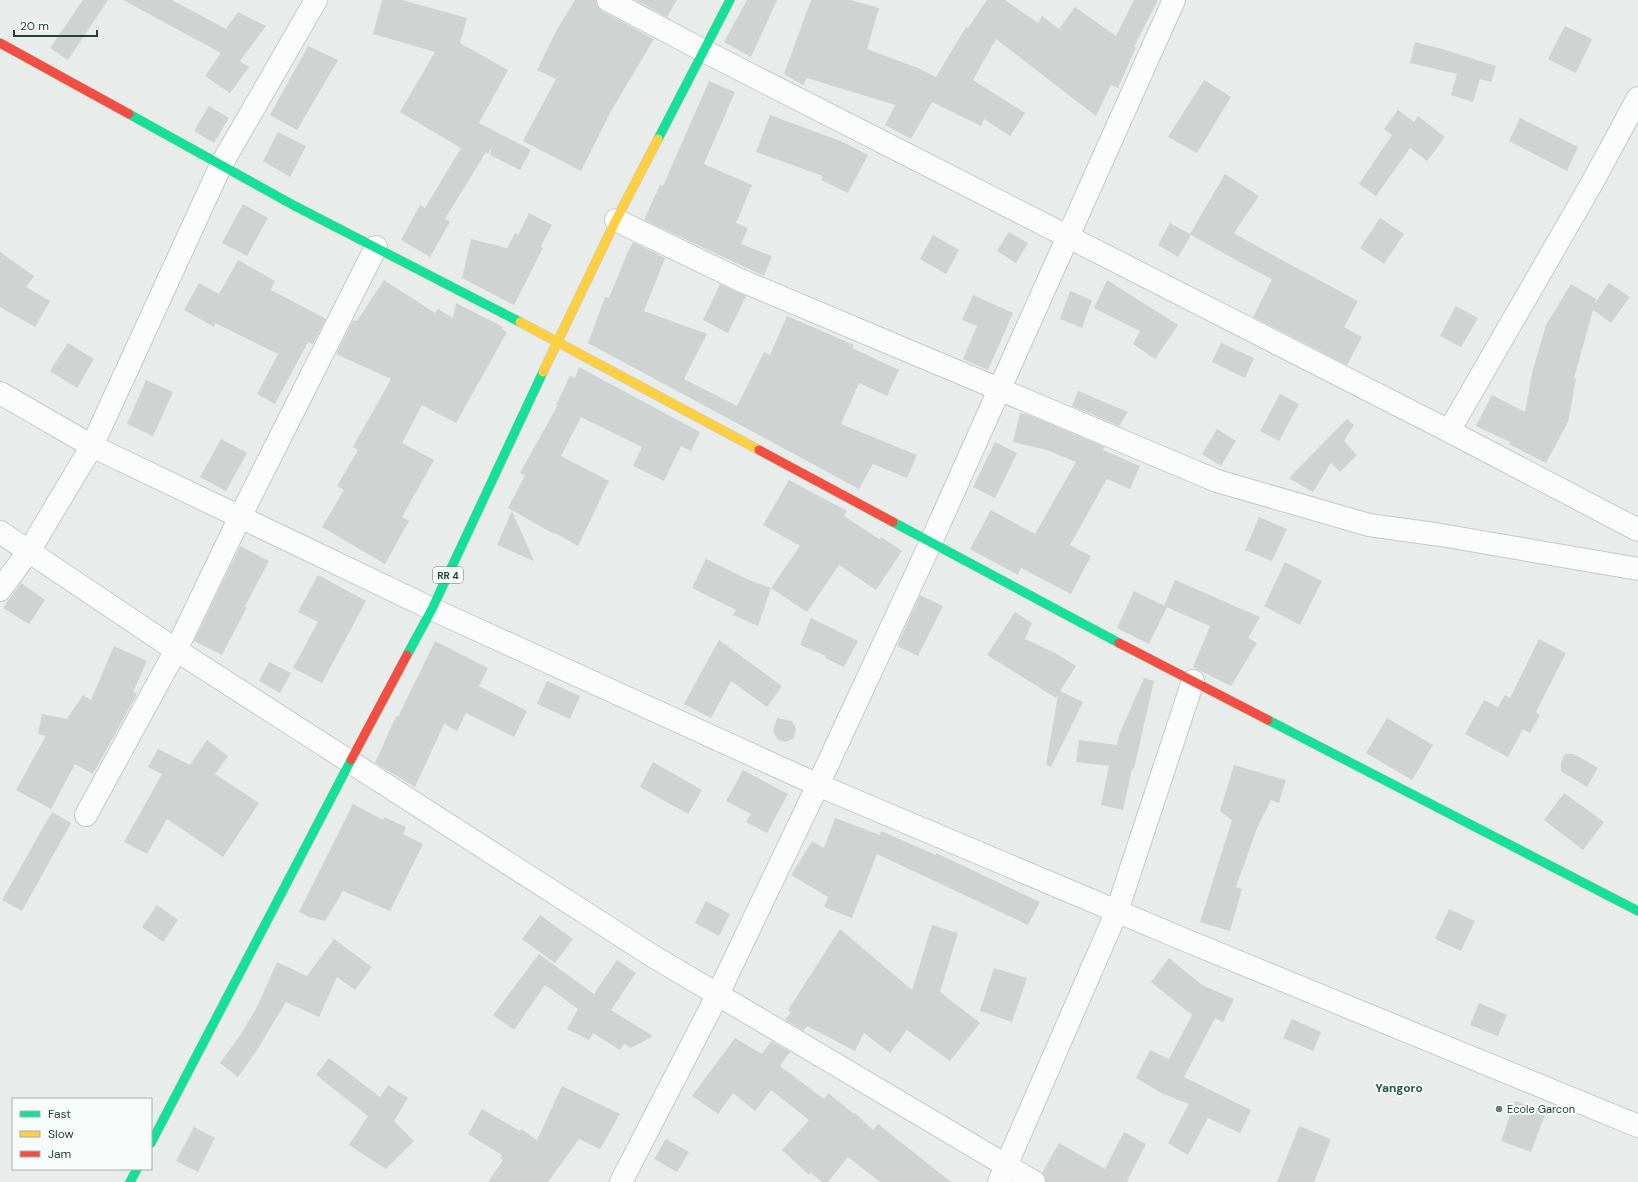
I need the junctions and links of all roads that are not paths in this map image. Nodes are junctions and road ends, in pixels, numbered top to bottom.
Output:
1 (316, 0) edge
2 (608, 0) edge
3 (730, 0) edge
4 (1174, 0) edge
5 (0, 43) edge
6 (704, 51) junction
7 (1638, 98) edge
8 (221, 165) junction
9 (616, 220) junction
10 (1069, 236) junction
11 (376, 247) junction
12 (557, 340) junction
13 (1000, 389) junction
14 (0, 393) edge
15 (1449, 431) junction
16 (92, 446) junction
17 (240, 516) junction
18 (1638, 530) edge
19 (0, 532) edge
20 (931, 542) junction
21 (29, 551) junction
22 (1638, 569) edge
23 (0, 590) edge
24 (432, 609) junction
25 (176, 650) junction
26 (1193, 681) junction
27 (350, 762) junction
28 (818, 785) junction
29 (86, 815) dead end
30 (1117, 911) junction
31 (1638, 911) edge
32 (718, 994) junction
33 (1638, 1126) edge
34 (152, 1141) edge
35 (136, 1170) edge
36 (1002, 1173) edge
37 (130, 1182) edge
38 (621, 1182) edge
39 (1034, 1182) edge

1 - 8 street
2 - 6 street
3 - 6 street, RR 4
4 - 10 street
5 - 8 street
6 - 9 street, RR 4
6 - 10 street
7 - 15 street
8 - 11 street
8 - 16 street
9 - 12 street, RR 4
9 - 13 street
10 - 13 street
10 - 15 street
11 - 12 street
11 - 17 street
12 - 20 street
12 - 24 street, RR 4
13 - 20 street
13 - 22 street
14 - 16 street
15 - 18 street
16 - 17 street
16 - 21 street
17 - 24 street
17 - 25 street
19 - 21 street
20 - 26 street
20 - 28 street
21 - 23 street
21 - 25 street
24 - 27 street, RR 4
24 - 28 street
25 - 27 street
25 - 29 street
26 - 30 street
26 - 31 street
27 - 32 street
27 - 34 street, RR 4
28 - 30 street
28 - 32 street
30 - 33 street
30 - 36 street
32 - 36 street
32 - 38 street
35 - 37 street
36 - 39 street

